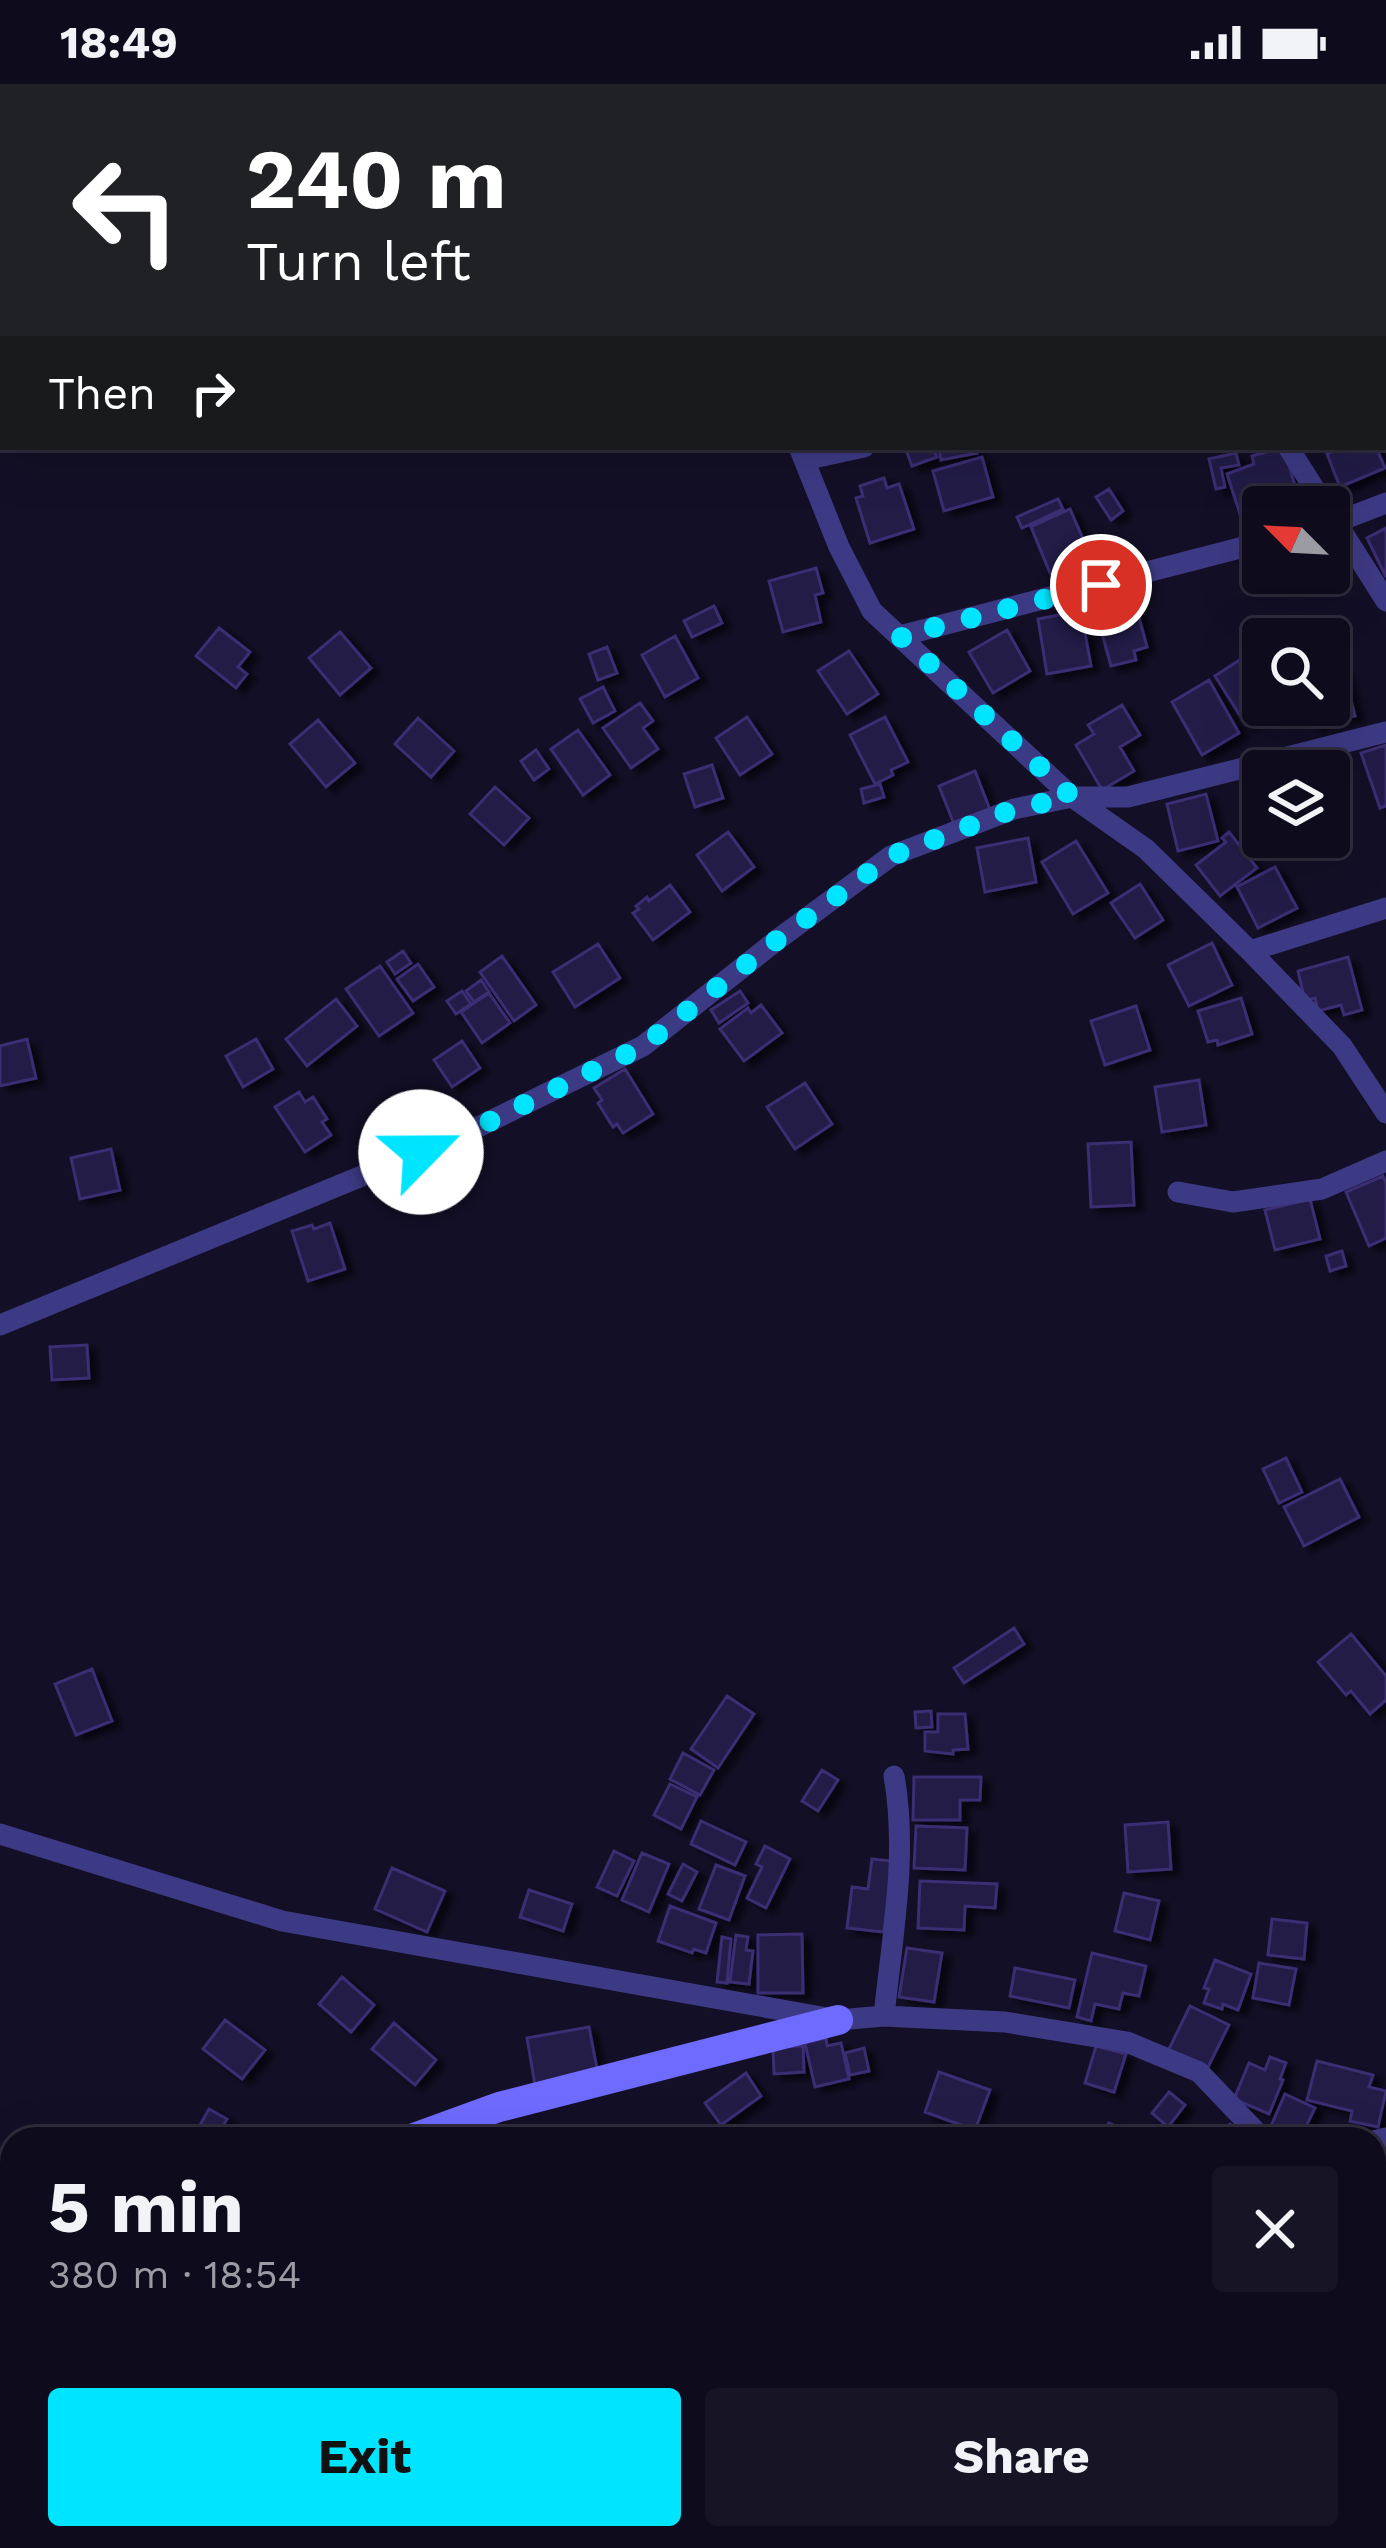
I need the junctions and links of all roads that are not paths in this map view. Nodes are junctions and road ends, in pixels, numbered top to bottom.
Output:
1 (832, 450) edge
2 (1290, 450) edge
3 (801, 453) edge
4 (1311, 486) edge
5 (1386, 503) edge
6 (1350, 512) edge
7 (1242, 547) edge
8 (1350, 547) edge
9 (1386, 601) edge
10 (900, 636) junction
11 (1386, 732) edge
12 (1072, 797) junction
13 (1386, 908) edge
14 (1250, 950) junction
15 (1386, 1113) edge
16 (1386, 1161) edge
17 (1178, 1192) dead end
18 (0, 1324) edge
19 (894, 1776) dead end
20 (0, 1834) edge
21 (884, 2016) junction
22 (838, 2020) junction
23 (444, 2127) edge
24 (1252, 2127) edge

1 - 3 street
2 - 4 street
3 - 10 street
5 - 6 street
7 - 10 street
8 - 9 street
10 - 12 street
11 - 12 street
12 - 14 street
12 - 18 street
13 - 14 street
14 - 15 street
16 - 17 street
19 - 21 street
20 - 22 street
21 - 22 street
21 - 24 street
22 - 23 street

